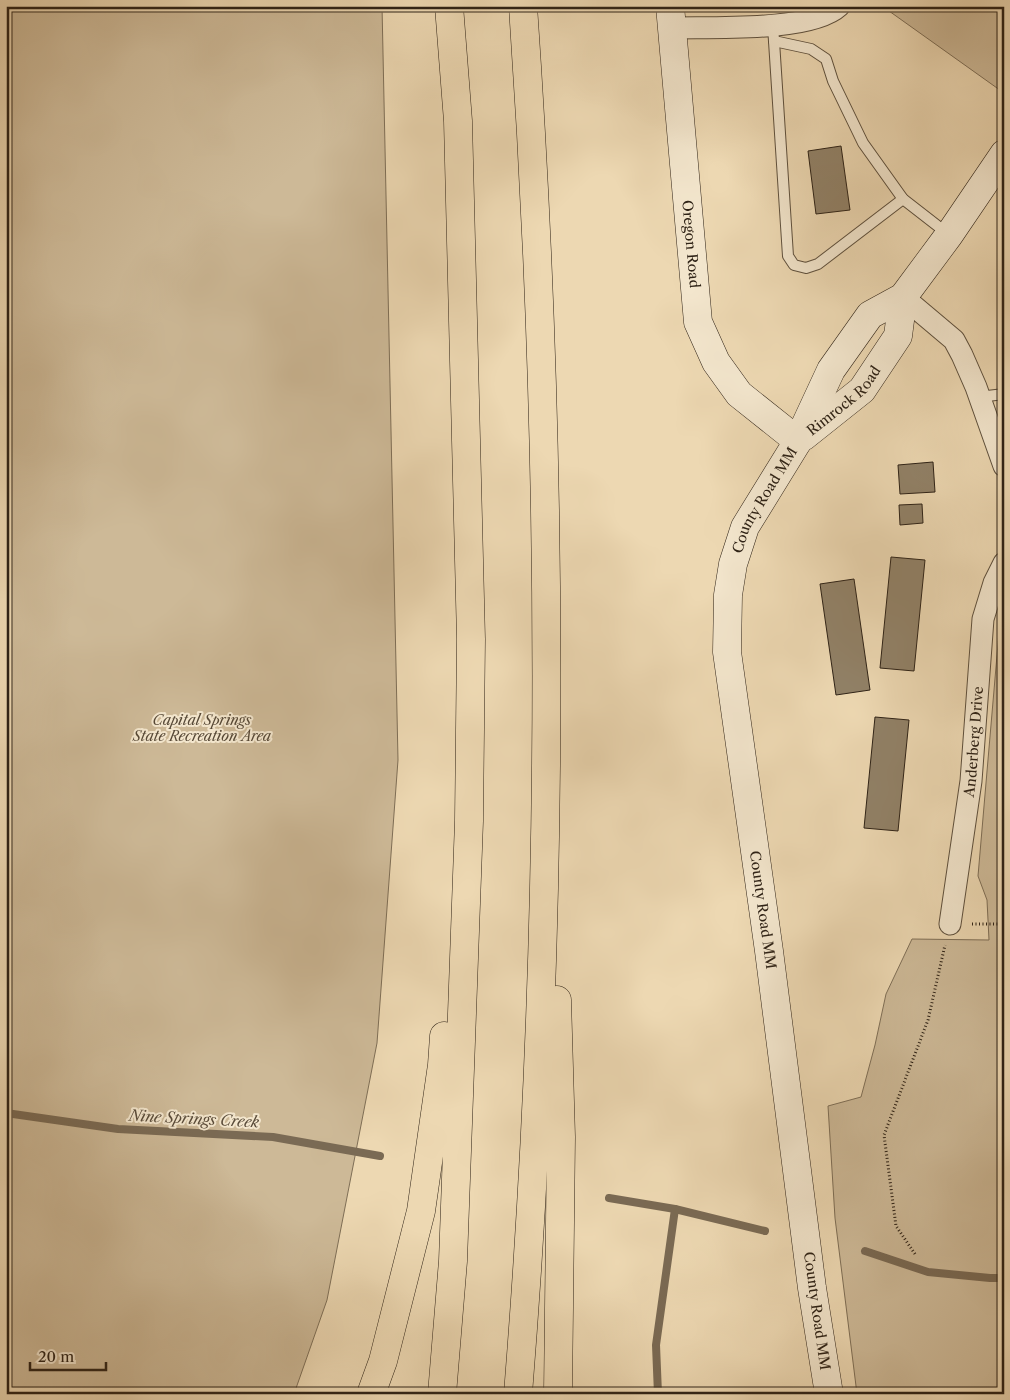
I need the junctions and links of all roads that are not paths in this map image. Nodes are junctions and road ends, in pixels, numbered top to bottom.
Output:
1 (449, 6) edge
2 (523, 6) edge
3 (839, 6) edge
4 (672, 17) edge
5 (774, 33) junction
6 (1004, 154) edge
7 (903, 199) junction
8 (949, 235) junction
9 (903, 297) junction
10 (1004, 394) edge
11 (979, 398) junction
12 (798, 441) junction
13 (1004, 466) edge
14 (1004, 563) edge
15 (546, 676) junction
16 (470, 686) junction
17 (950, 924) road end
18 (371, 1394) edge
19 (442, 1394) edge
20 (518, 1394) edge
21 (558, 1394) edge
22 (829, 1394) edge

1 - 16 highway
2 - 15 highway
3 - 5 street
4 - 5 street
4 - 12 main road, Oregon Road
5 - 7 lane
5 - 7 lane
6 - 8 main road, Rimrock Road
7 - 8 lane
8 - 9 main road, Rimrock Road
9 - 11 street
9 - 12 main road, Rimrock Road
9 - 12 main road, Rimrock Road
10 - 11 lane
11 - 13 street
12 - 22 main road, County Road MM
14 - 17 street, Anderberg Drive
15 - 20 highway
15 - 21 highway
16 - 18 highway
16 - 19 highway

